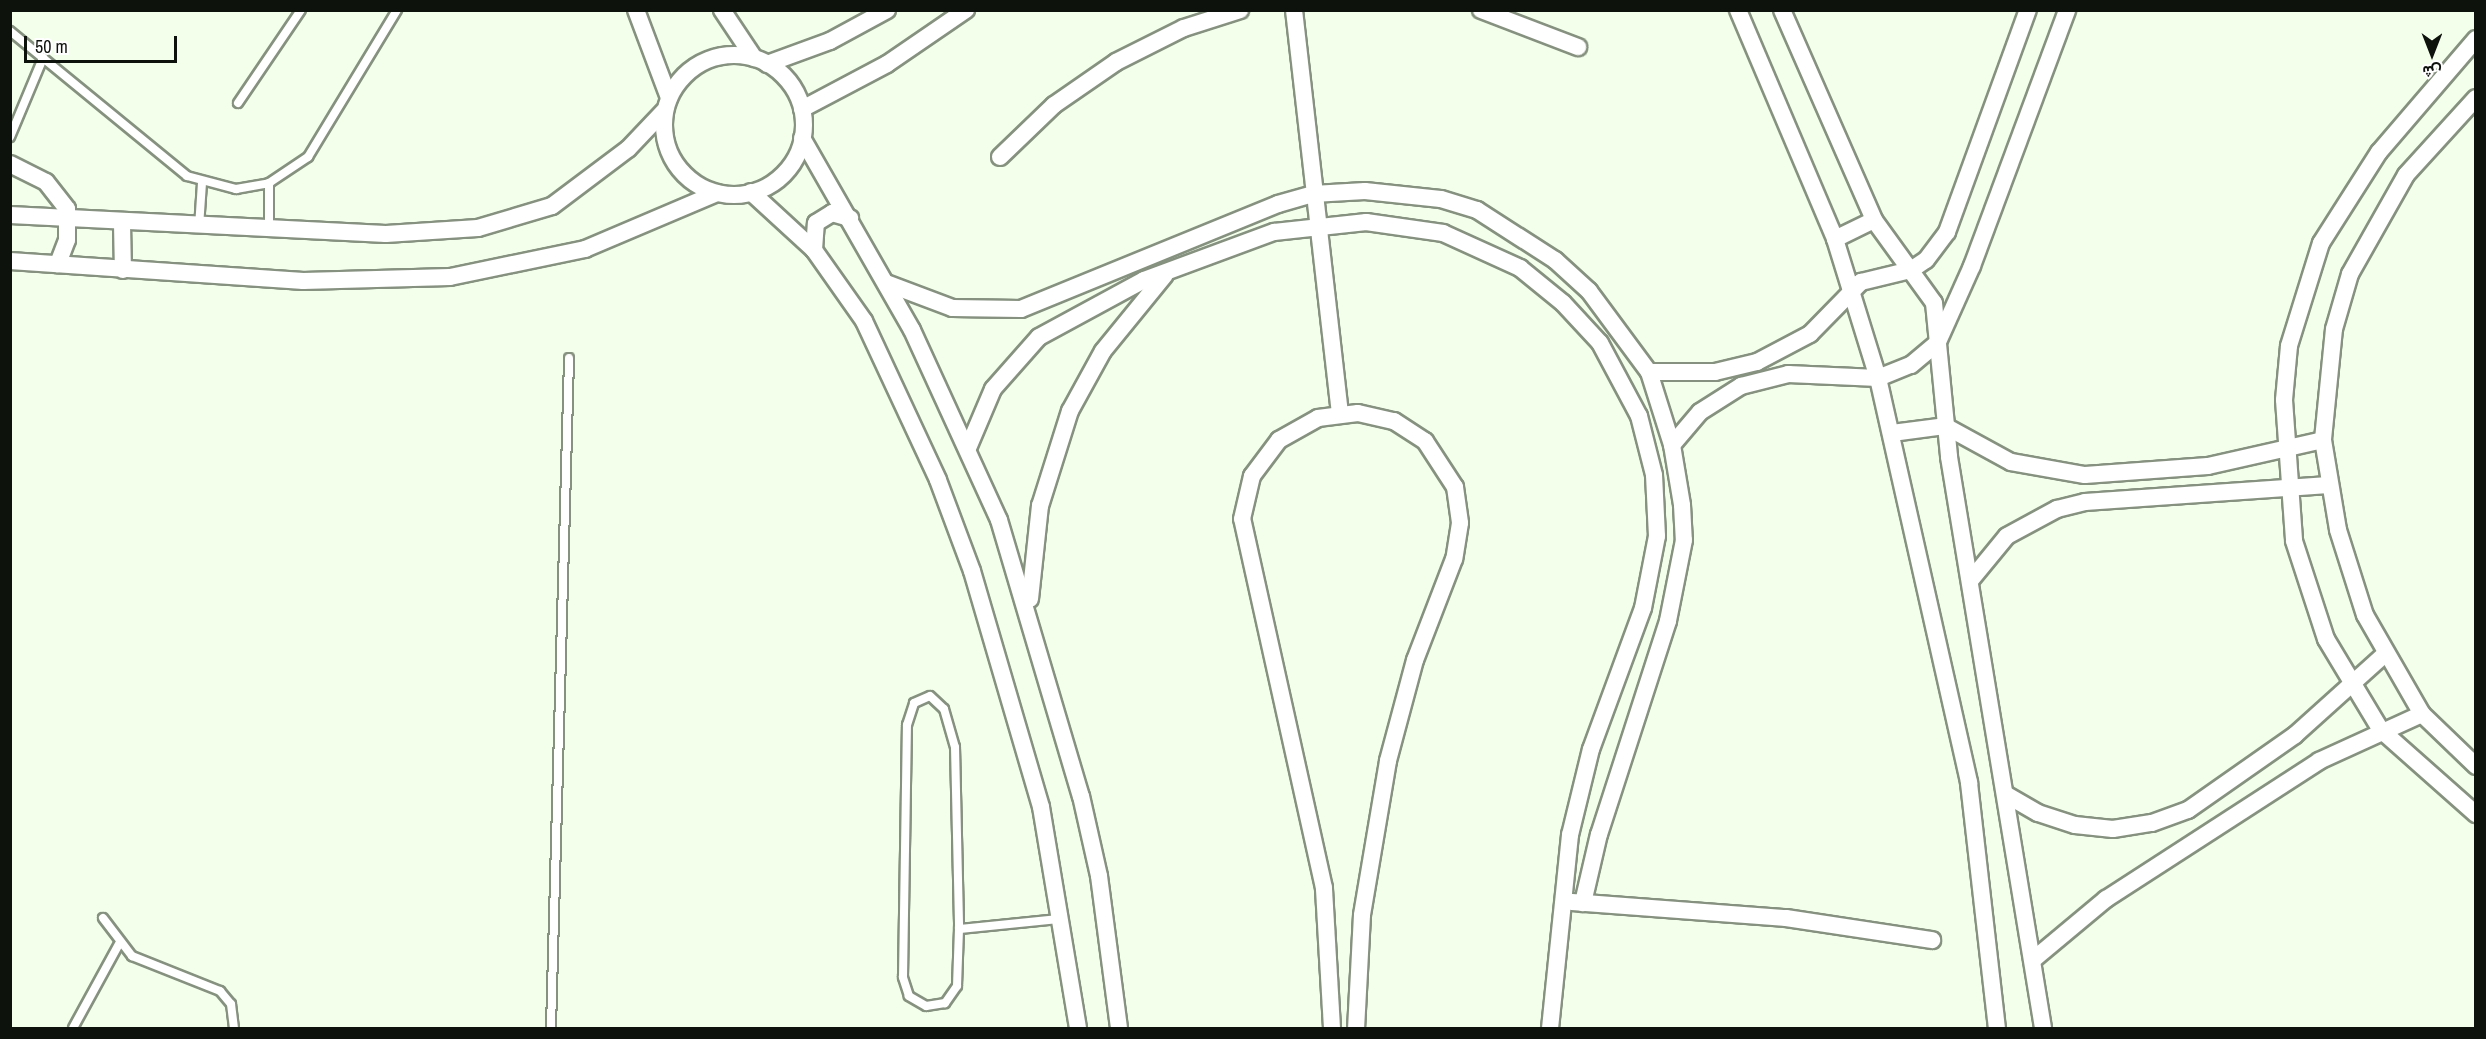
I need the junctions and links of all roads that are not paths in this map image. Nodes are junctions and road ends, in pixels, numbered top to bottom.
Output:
1 (301, 10) edge
2 (397, 10) edge
3 (636, 10) edge
4 (723, 10) edge
5 (887, 10) edge
6 (966, 10) edge
7 (1240, 10) edge
8 (1294, 10) edge
9 (1481, 10) edge
10 (1738, 10) edge
11 (1782, 10) edge
12 (2028, 10) edge
13 (2067, 10) edge
14 (10, 31) edge
15 (2475, 39) edge
16 (1578, 47) dead end
17 (43, 58) junction
18 (761, 61) junction
19 (2475, 98) edge
20 (238, 103) dead end
21 (667, 104) junction
22 (802, 109) junction
23 (11, 134) edge
24 (802, 138) junction
25 (1000, 157) dead end
26 (10, 164) edge
27 (202, 183) junction
28 (269, 183) junction
29 (751, 192) junction
30 (717, 193) junction
31 (1313, 194) junction
32 (10, 215) edge
33 (850, 218) junction
34 (1874, 220) junction
35 (68, 221) junction
36 (1318, 224) junction
37 (122, 225) junction
38 (199, 227) junction
39 (269, 230) junction
40 (1835, 239) junction
41 (814, 250) junction
42 (10, 261) edge
43 (58, 264) junction
44 (123, 270) junction
45 (1911, 270) junction
46 (1168, 271) junction
47 (886, 282) junction
48 (1847, 293) junction
49 (1938, 342) junction
50 (569, 357) dead end
51 (1649, 372) junction
52 (1878, 378) junction
53 (1340, 413) junction
54 (1945, 426) junction
55 (1892, 433) junction
56 (2323, 440) junction
57 (1672, 445) junction
58 (968, 448) junction
59 (2284, 450) junction
60 (2328, 485) junction
61 (2287, 488) junction
62 (1970, 581) junction
63 (1030, 612) junction
64 (2384, 655) junction
65 (2353, 686) junction
66 (2422, 714) junction
67 (2381, 730) junction
68 (2475, 766) edge
69 (2005, 794) junction
70 (2475, 814) edge
71 (1559, 902) junction
72 (1583, 903) junction
73 (103, 918) dead end
74 (1063, 918) junction
75 (959, 929) junction
76 (1932, 940) dead end
77 (119, 944) junction
78 (2034, 958) junction
79 (73, 1029) edge
80 (234, 1029) edge
81 (551, 1029) edge
82 (1078, 1029) edge
83 (1119, 1029) edge
84 (1332, 1029) edge
85 (1356, 1029) edge
86 (1550, 1029) edge
87 (1997, 1029) edge
88 (2043, 1029) edge

1 - 20 lane
2 - 28 lane
3 - 21 street
4 - 18 street
5 - 18 street
6 - 22 street
7 - 25 street
8 - 31 street
9 - 16 street
10 - 40 street
11 - 34 street
12 - 45 street
13 - 49 street
14 - 17 lane
15 - 59 street
17 - 23 lane
17 - 27 lane
18 - 21 street
18 - 22 street
19 - 56 street
21 - 30 street
21 - 39 street
22 - 24 street
24 - 29 street
24 - 33 street
26 - 35 street
27 - 28 lane
27 - 38 lane
28 - 39 lane
29 - 30 street
29 - 41 street
30 - 44 street
31 - 36 street
31 - 47 street
31 - 51 street
32 - 35 street
33 - 41 street
33 - 47 street
34 - 40 street
34 - 45 street
35 - 37 street
35 - 43 street
36 - 46 street
36 - 53 street
36 - 71 street
37 - 38 street
37 - 44 street
38 - 39 street
40 - 48 street
41 - 74 street
42 - 43 street
43 - 44 street
45 - 48 street
45 - 49 street
46 - 58 street
46 - 63 street
47 - 58 street
48 - 51 street
48 - 52 street
49 - 52 street
49 - 54 street
50 - 81 lane
51 - 57 street
52 - 55 street
52 - 57 street
53 - 84 street
53 - 85 street
54 - 55 street
54 - 59 street
54 - 62 street
55 - 87 street
56 - 59 street
56 - 60 street
57 - 72 street
58 - 63 street
59 - 61 street
60 - 61 street
60 - 64 street
61 - 62 street
61 - 65 street
62 - 69 street
63 - 83 street
64 - 65 street
64 - 66 street
65 - 67 street
65 - 69 street
66 - 67 street
66 - 68 street
67 - 70 street
67 - 78 street
69 - 78 street
71 - 72 street
71 - 86 street
72 - 76 street
73 - 77 lane
74 - 75 lane
74 - 82 street
75 - 75 lane
77 - 79 lane
77 - 80 lane
78 - 88 street

